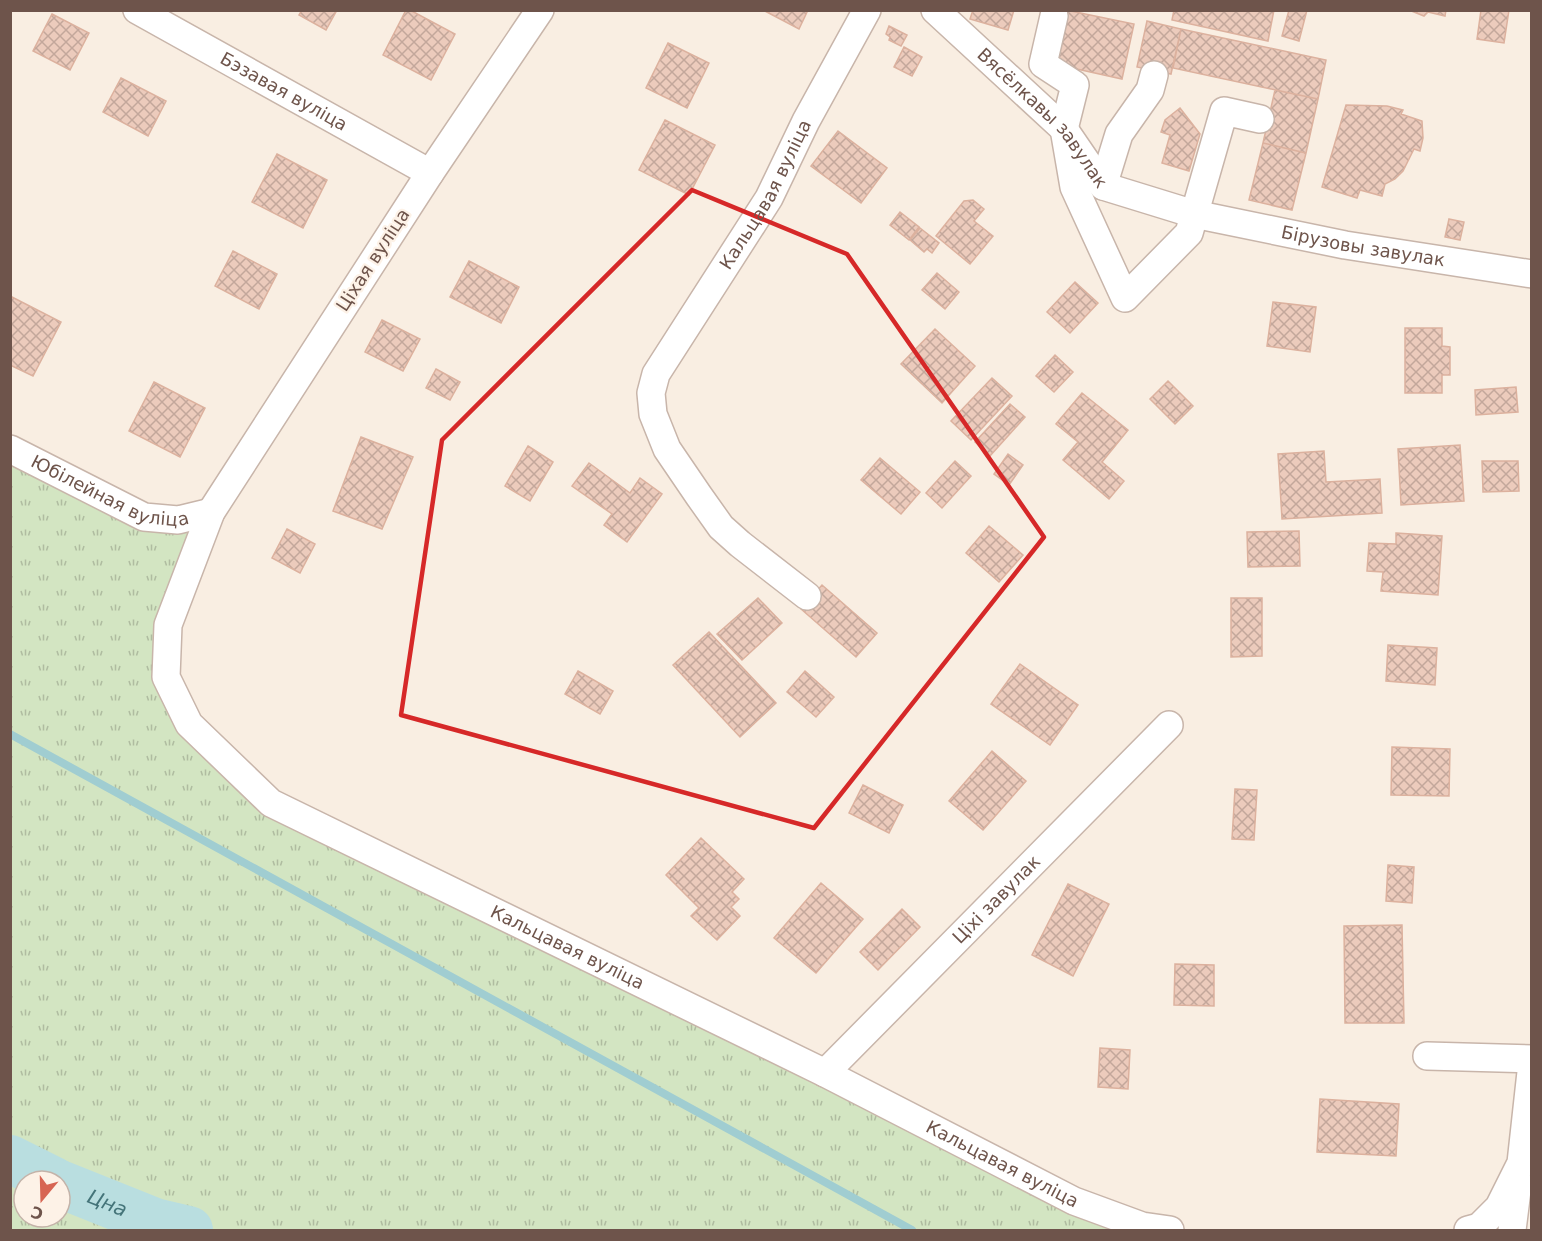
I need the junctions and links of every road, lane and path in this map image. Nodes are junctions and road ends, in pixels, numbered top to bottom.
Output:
1 (137, 10) edge
2 (540, 10) edge
3 (867, 10) edge
4 (935, 10) edge
5 (1054, 16) dead end
6 (1154, 75) dead end
7 (1260, 119) dead end
8 (1064, 129) junction
9 (430, 173) junction
10 (1103, 186) junction
11 (1194, 214) junction
12 (1532, 274) edge
13 (10, 449) edge
14 (211, 512) junction
15 (807, 596) dead end
16 (1170, 725) dead end
17 (1427, 1056) dead end
18 (1532, 1061) edge
19 (825, 1073) junction
20 (1521, 1163) junction
21 (1170, 1230) edge
22 (1468, 1230) edge
23 (1512, 1230) edge

1 - 9 street, Бэзавая вуліца
2 - 9 street, Ціхая вуліца
3 - 15 street, Кальцавая вуліца
4 - 8 street, Вясёлкавы завулак
5 - 8 street
6 - 10 street
7 - 11 street
8 - 10 street, Вясёлкавы завулак
8 - 11 street
9 - 14 street, Ціхая вуліца
10 - 11 street, Вясёлкавы завулак
11 - 12 street, Бірузовы завулак
13 - 14 street, Юбілейная вуліца
14 - 19 street, Кальцавая вуліца
16 - 19 street, Ціхі завулак
17 - 18 street
18 - 20 street
19 - 21 street, Кальцавая вуліца
20 - 22 street
20 - 23 street

